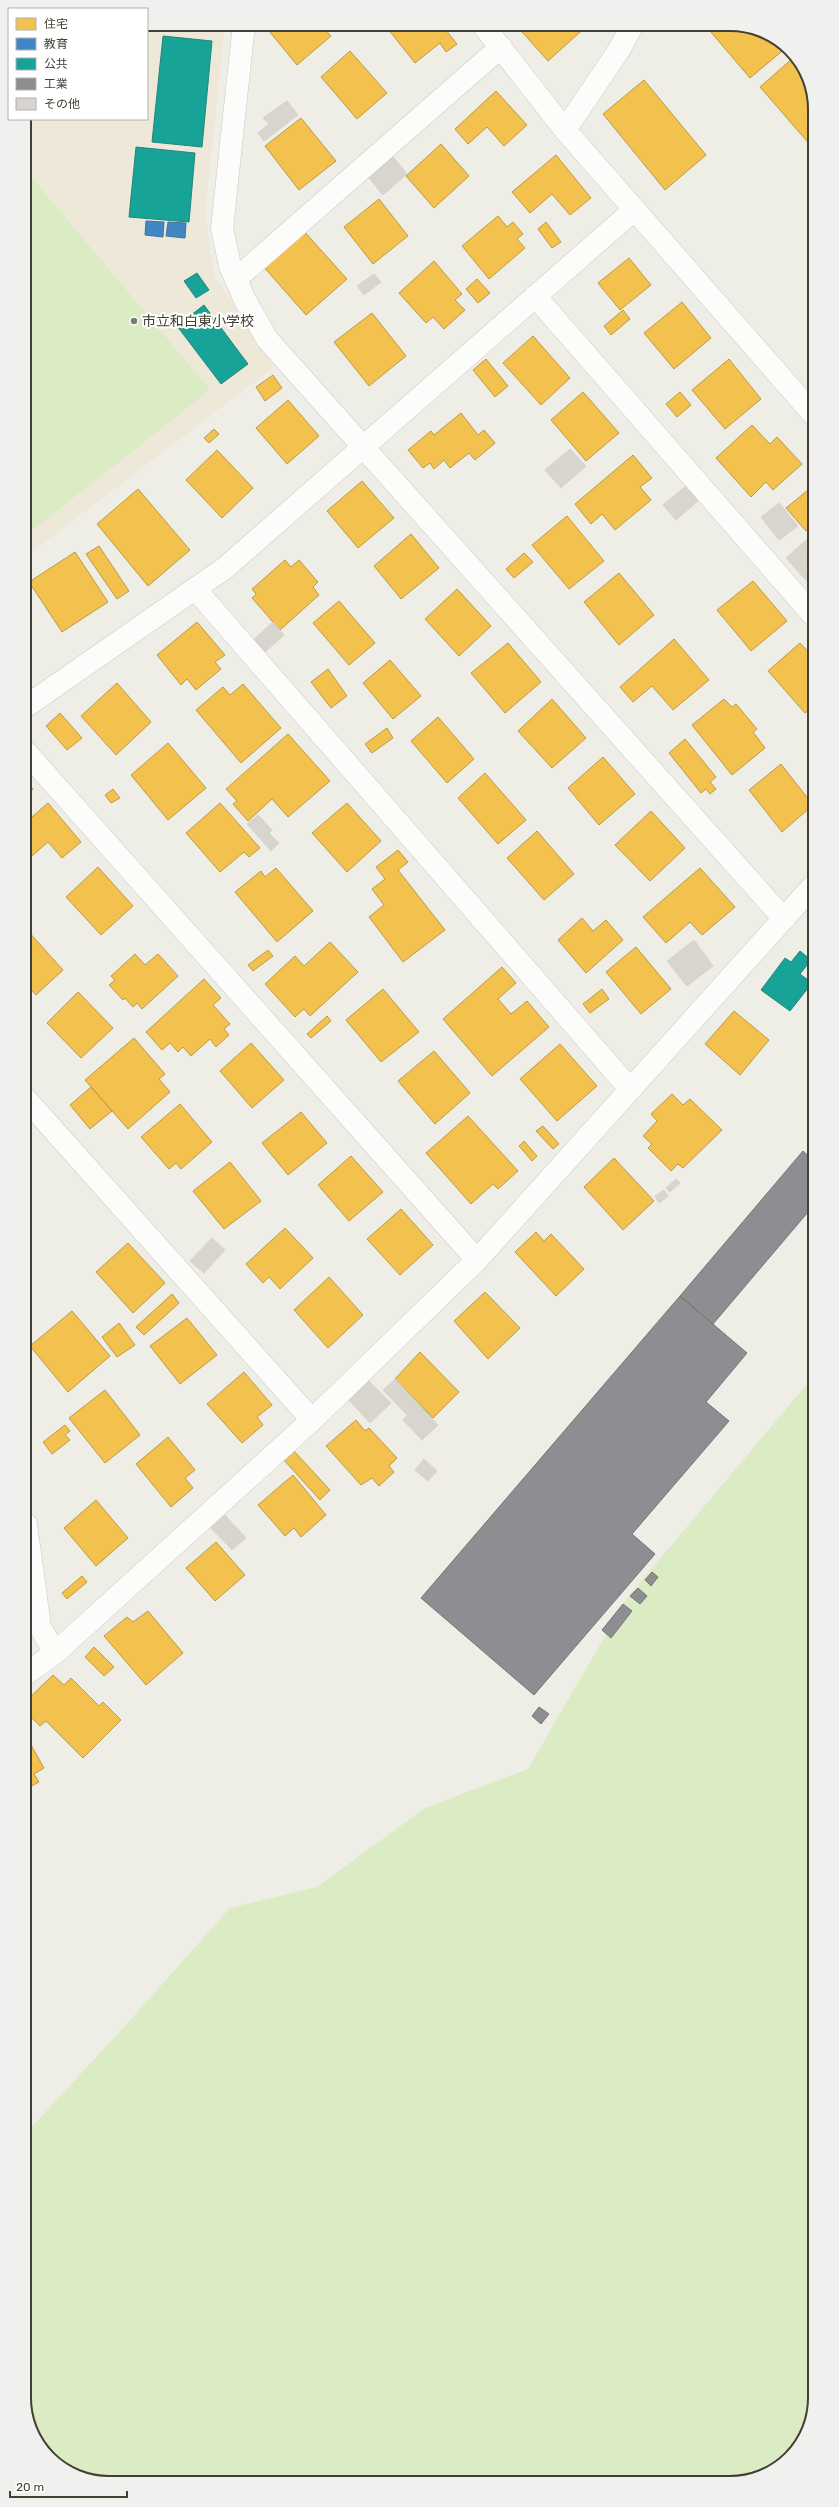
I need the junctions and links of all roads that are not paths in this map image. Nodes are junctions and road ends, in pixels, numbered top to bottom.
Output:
1 (243, 31) edge
2 (488, 31) edge
3 (629, 31) edge
4 (501, 47) junction
5 (565, 130) junction
6 (634, 210) junction
7 (237, 278) junction
8 (535, 296) junction
9 (808, 408) edge
10 (362, 447) junction
11 (196, 590) junction
12 (808, 609) edge
13 (31, 704) edge
14 (31, 758) edge
15 (808, 892) edge
16 (784, 919) junction
17 (630, 1089) junction
18 (31, 1105) edge
19 (477, 1260) junction
20 (312, 1420) junction
21 (31, 1561) edge
22 (55, 1653) junction
23 (31, 1670) edge

1 - 7 street
2 - 4 street
3 - 5 street
4 - 5 street
4 - 7 street
5 - 6 street
6 - 8 street
6 - 9 street
7 - 10 street
8 - 10 street
8 - 12 street
10 - 11 street
10 - 16 street
11 - 13 street
11 - 17 street
14 - 19 street
15 - 16 street
16 - 17 street
17 - 19 street
18 - 20 street
19 - 20 street
20 - 22 street
21 - 22 street
22 - 23 street

